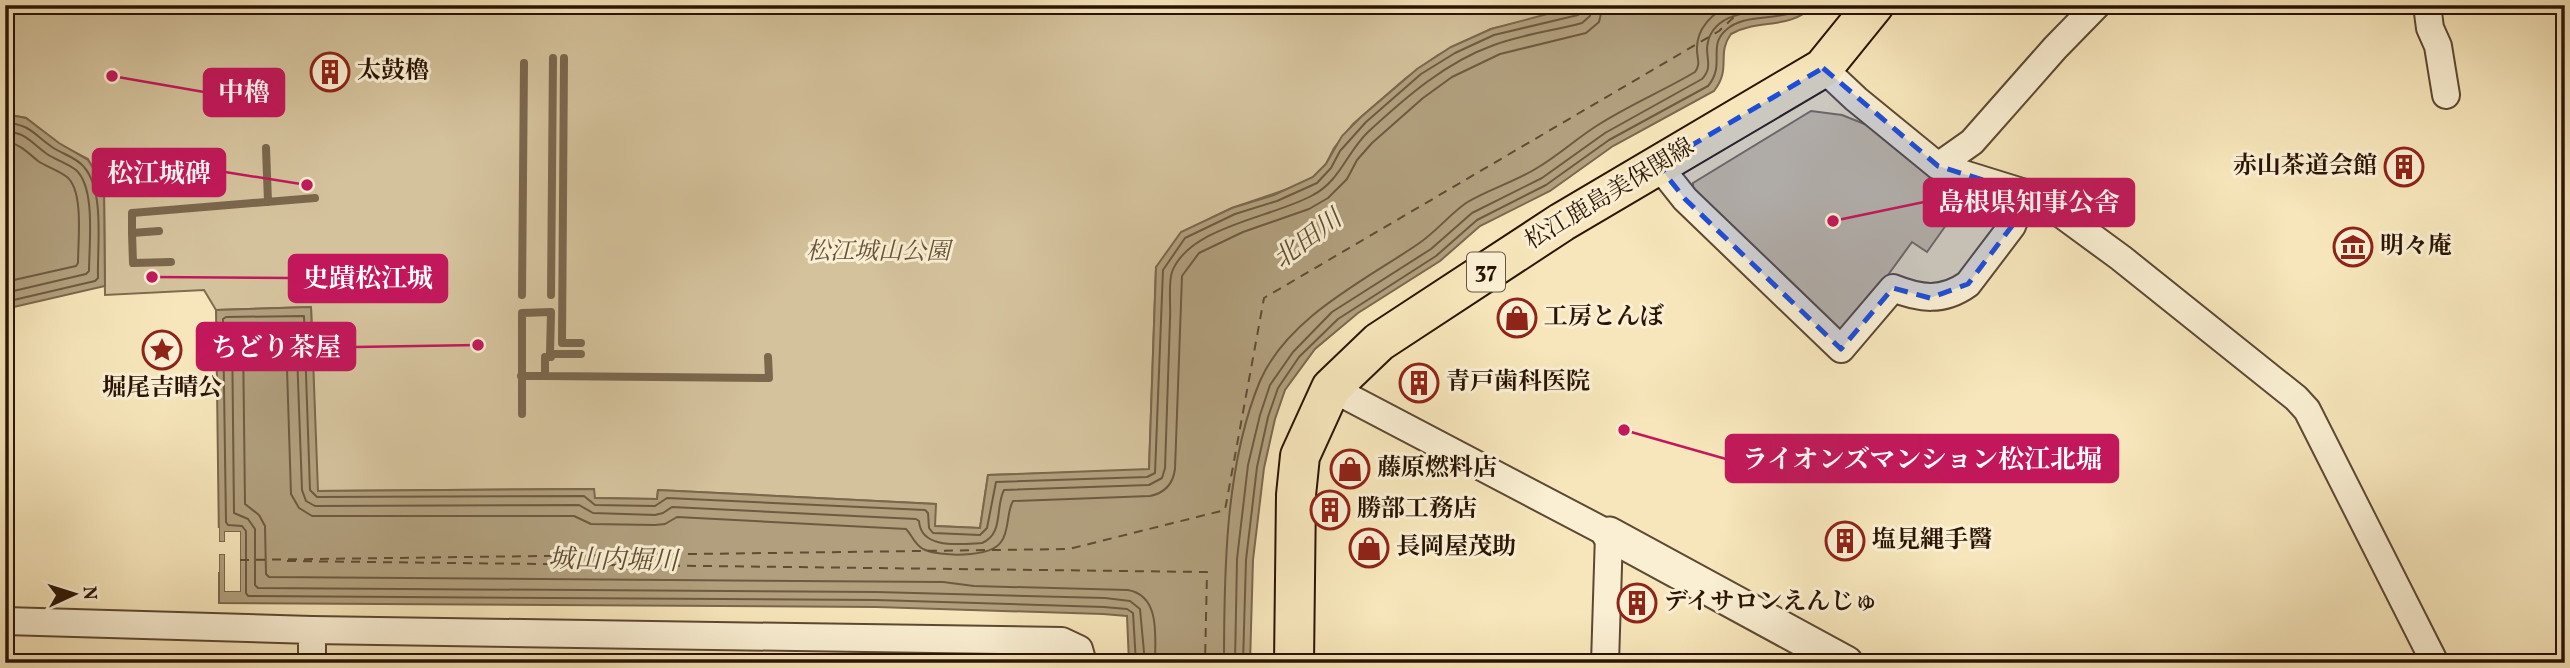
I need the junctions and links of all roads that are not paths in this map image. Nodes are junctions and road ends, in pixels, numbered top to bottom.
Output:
1 (1874, 5) edge
2 (2097, 5) edge
3 (2427, 5) edge
4 (1824, 68) junction
5 (2446, 95) dead end
6 (1658, 165) junction
7 (1938, 166) junction
8 (2025, 193) junction
9 (1331, 387) junction
10 (1609, 534) junction
11 (5, 621) edge
12 (312, 630) junction
13 (312, 663) edge
14 (1083, 663) edge
15 (1294, 663) edge
16 (1605, 663) edge
17 (1846, 663) edge
18 (2435, 663) edge

1 - 4 main road, 松江鹿島美保関線 / 37
2 - 7 street
3 - 5 street
4 - 6 main road, 松江鹿島美保関線 / 37
4 - 7 street
6 - 8 street
6 - 9 main road, 松江鹿島美保関線 / 37
7 - 8 street
8 - 18 street
9 - 10 street
9 - 15 main road, 松江鹿島美保関線 / 37
10 - 16 street
10 - 17 street
11 - 12 street
12 - 13 street
12 - 14 street

